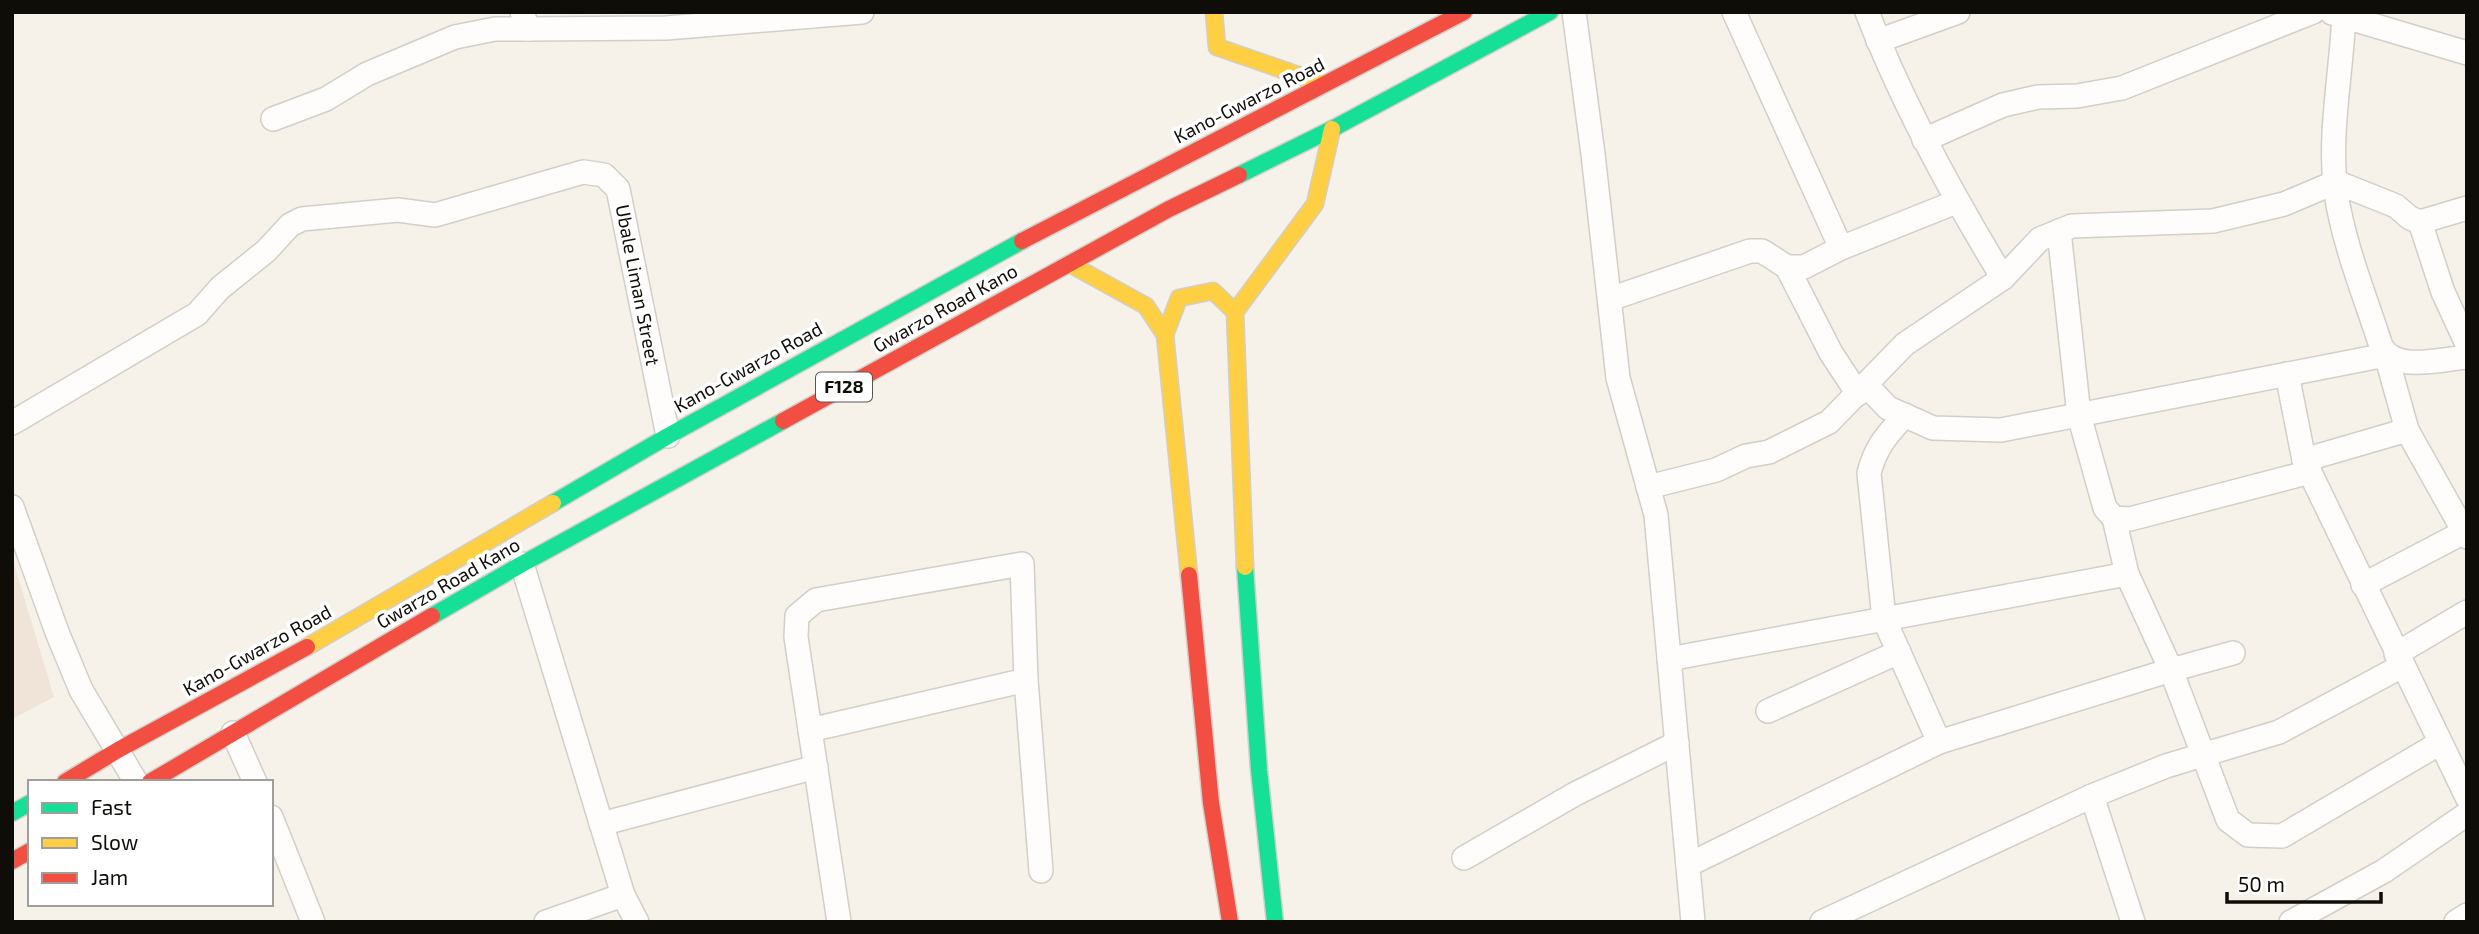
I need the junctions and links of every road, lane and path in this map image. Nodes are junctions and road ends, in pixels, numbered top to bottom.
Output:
1 (862, 12) edge
2 (1213, 12) edge
3 (1464, 12) edge
4 (1550, 12) edge
5 (1574, 12) edge
6 (1734, 12) edge
7 (1867, 12) edge
8 (1958, 12) edge
9 (2313, 12) edge
10 (2339, 14) edge
11 (525, 21) edge
12 (1878, 41) junction
13 (2467, 53) edge
14 (1324, 84) junction
15 (273, 119) dead end
16 (1332, 129) junction
17 (1924, 140) junction
18 (2336, 181) junction
19 (1956, 202) junction
20 (2467, 208) edge
21 (2420, 222) junction
22 (2059, 231) junction
23 (1841, 248) junction
24 (1070, 264) junction
25 (1787, 267) junction
26 (2003, 278) junction
27 (1609, 299) junction
28 (1235, 312) junction
29 (1165, 335) junction
30 (2467, 344) edge
31 (2386, 355) junction
32 (2467, 356) edge
33 (2287, 374) junction
34 (1862, 390) junction
35 (1905, 415) junction
36 (2078, 415) junction
37 (12, 423) edge
38 (2407, 430) junction
39 (668, 436) junction
40 (2307, 466) junction
41 (1648, 487) junction
42 (12, 508) edge
43 (2115, 518) junction
44 (2465, 535) edge
45 (522, 564) junction
46 (2127, 574) junction
47 (2363, 585) junction
48 (2467, 612) edge
49 (1884, 619) junction
50 (1899, 652) junction
51 (2233, 653) dead end
52 (1669, 659) junction
53 (2399, 660) junction
54 (2171, 670) junction
55 (1026, 680) junction
56 (1768, 711) dead end
57 (810, 730) junction
58 (233, 733) junction
59 (1939, 742) junction
60 (1677, 743) junction
61 (2440, 743) junction
62 (118, 750) junction
63 (2202, 756) junction
64 (816, 767) junction
65 (68, 780) edge
66 (135, 780) edge
67 (153, 780) edge
68 (255, 780) edge
69 (2092, 796) junction
70 (2467, 797) edge
71 (28, 804) edge
72 (12, 813) edge
73 (2467, 814) edge
74 (273, 822) edge
75 (601, 824) junction
76 (28, 852) edge
77 (1464, 858) dead end
78 (12, 862) edge
79 (1688, 865) junction
80 (1041, 871) dead end
81 (623, 895) junction
82 (2467, 915) edge
83 (313, 922) edge
84 (546, 922) edge
85 (637, 922) edge
86 (839, 922) edge
87 (1230, 922) edge
88 (1275, 922) edge
89 (1693, 922) edge
90 (1822, 922) edge
91 (2133, 922) edge
92 (2291, 922) edge
93 (2456, 922) edge

1 - 11 street
2 - 14 main road
3 - 14 main road, Kano-Gwarzo Road / F128
4 - 16 main road, Gwarzo Road Kano / F128
5 - 27 street
6 - 23 street
7 - 12 street
8 - 12 street
9 - 17 street
10 - 13 street
10 - 18 street
11 - 15 street
12 - 17 street
14 - 39 main road, Kano-Gwarzo Road / F128
16 - 24 main road, Gwarzo Road Kano / F128
16 - 28 main road
17 - 19 street
18 - 21 street
18 - 22 street
18 - 31 street
19 - 23 street
19 - 26 street
20 - 21 street
21 - 30 street
22 - 26 street
22 - 36 street
23 - 25 street
24 - 29 main road
24 - 45 main road, Gwarzo Road Kano / F128
25 - 27 street
25 - 34 street
26 - 34 street
27 - 41 street
28 - 29 main road
28 - 88 main road
29 - 87 main road
31 - 32 street
31 - 33 street
31 - 38 street
33 - 36 street
33 - 40 street
34 - 35 street
34 - 41 street
35 - 36 street
35 - 49 street
36 - 43 street
37 - 39 street, Ubale Liman Street
38 - 40 street
38 - 44 street
39 - 62 main road, Kano-Gwarzo Road / F128
40 - 43 street
40 - 47 street
41 - 52 street
42 - 62 street
43 - 46 street
44 - 47 street
45 - 58 main road, Gwarzo Road Kano / F128
45 - 75 street
46 - 49 street
46 - 54 street
47 - 53 street
48 - 53 street
49 - 50 street
49 - 52 street
50 - 56 street
50 - 59 street
51 - 54 street
52 - 60 street
53 - 61 street
53 - 63 street
54 - 59 street
54 - 63 street
55 - 57 street
55 - 57 street
55 - 80 street
57 - 64 street
58 - 67 main road, Gwarzo Road Kano / F128
58 - 68 street
59 - 79 street
60 - 77 street
60 - 79 street
61 - 63 street
61 - 70 street
62 - 65 main road, Kano-Gwarzo Road / F128
62 - 66 street
63 - 69 street
64 - 75 street
64 - 86 street
69 - 90 street
69 - 91 street
71 - 72 main road
73 - 92 street
74 - 83 street
75 - 81 street
76 - 78 main road
79 - 89 street
81 - 84 street
81 - 85 street
82 - 93 street

